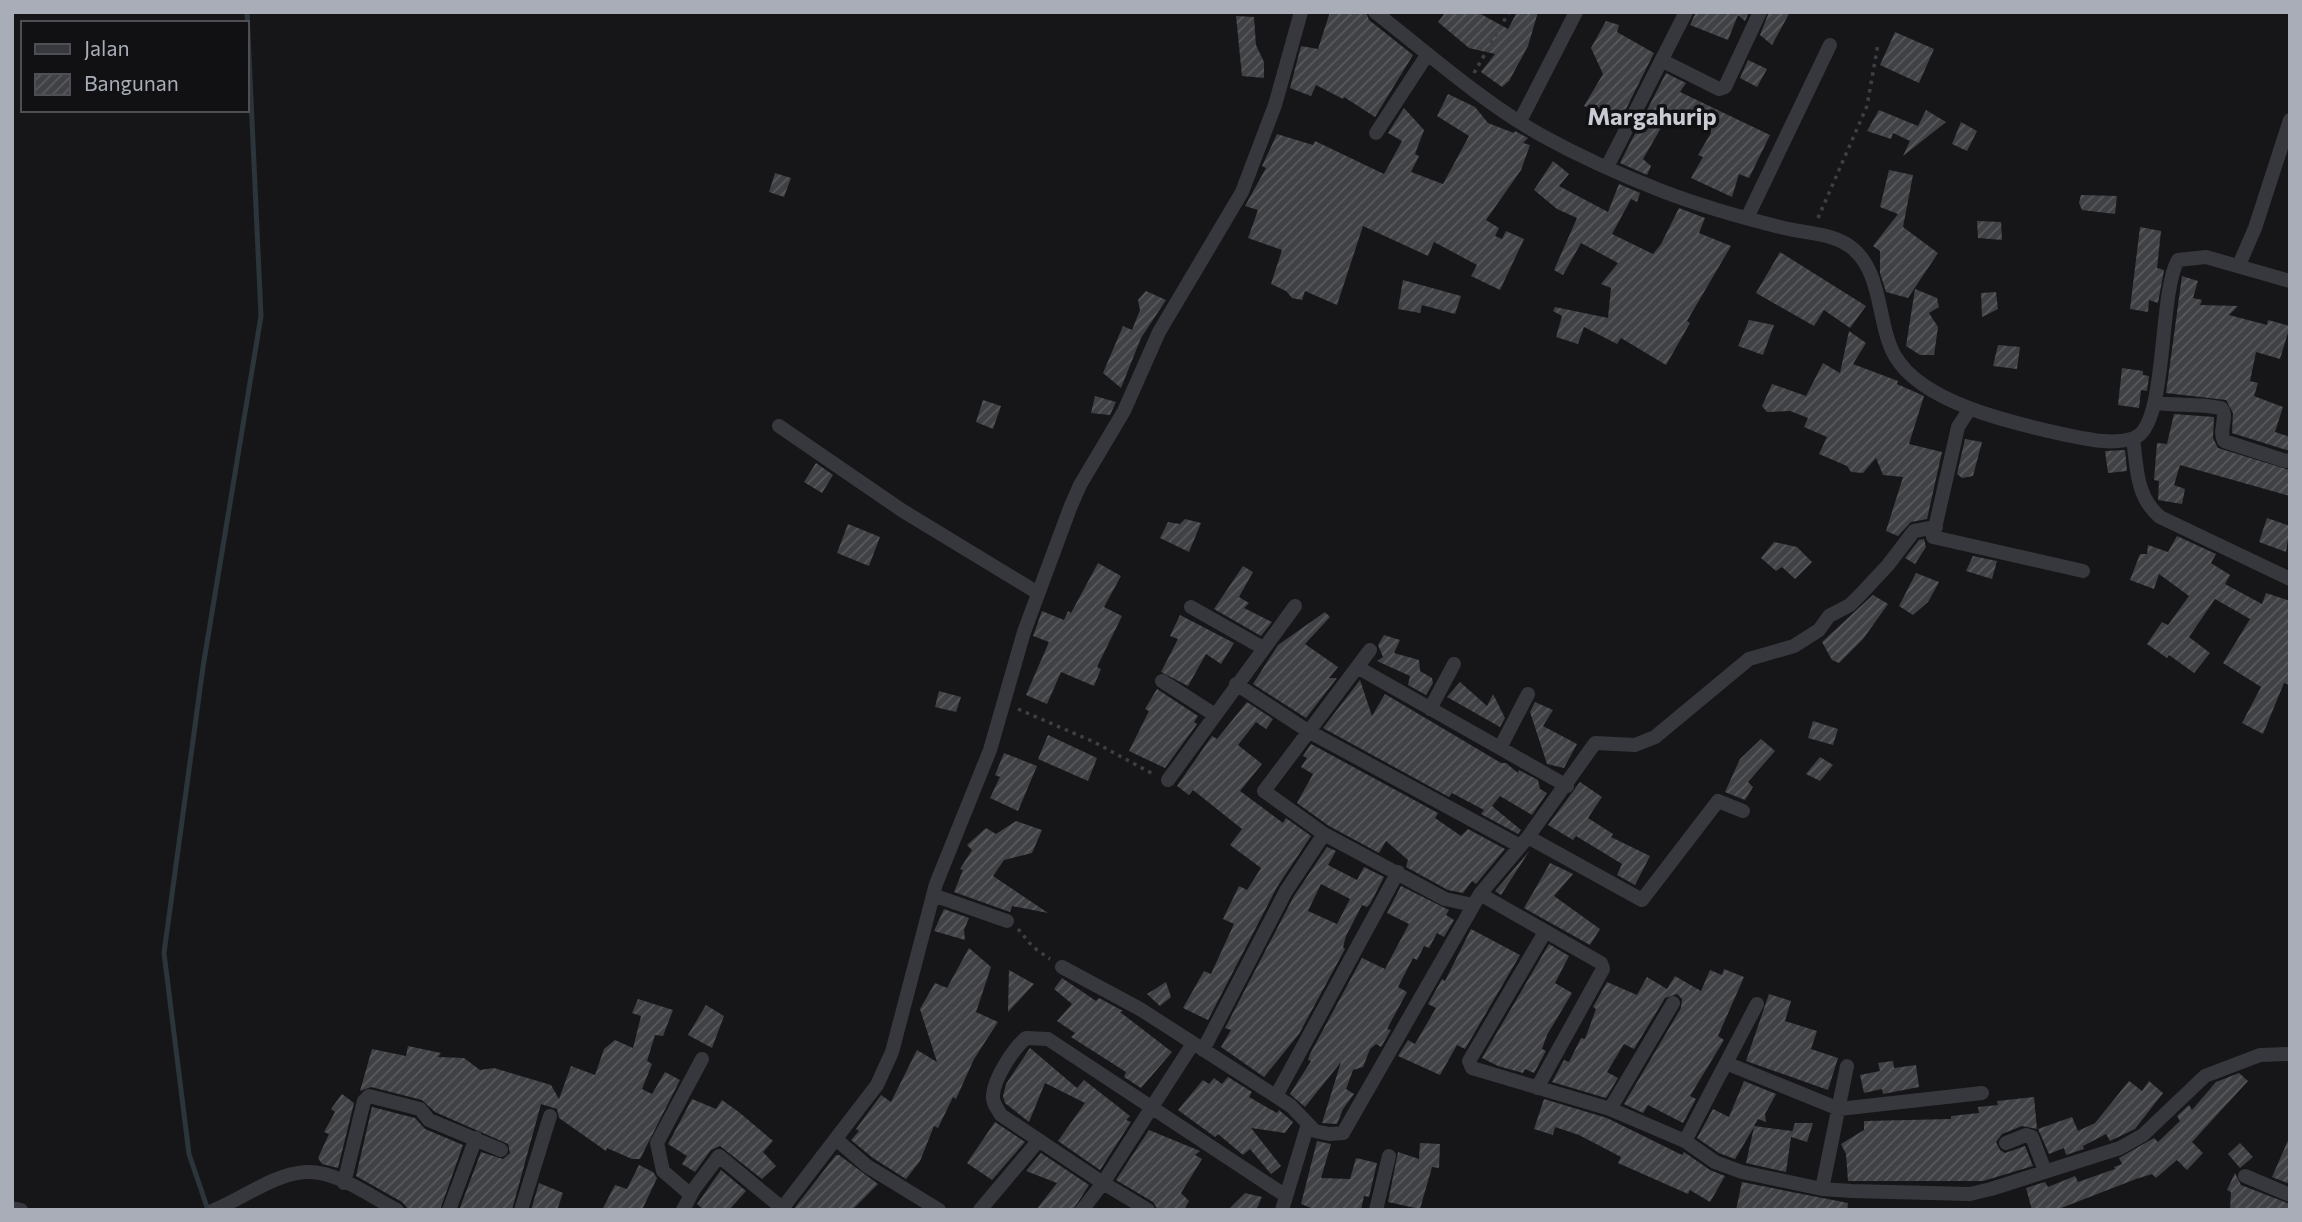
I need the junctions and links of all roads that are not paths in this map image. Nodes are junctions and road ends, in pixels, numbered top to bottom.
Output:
1 (1301, 12) edge
2 (1375, 12) edge
3 (1576, 12) edge
4 (1686, 12) edge
5 (1760, 12) edge
6 (1830, 45) dead end
7 (1427, 55) junction
8 (1663, 61) junction
9 (2290, 120) edge
10 (1520, 121) junction
11 (1376, 133) dead end
12 (2284, 158) edge
13 (1607, 167) junction
14 (1747, 218) junction
15 (2239, 265) junction
16 (2290, 281) edge
17 (2155, 403) junction
18 (1969, 410) junction
19 (779, 426) dead end
20 (2133, 439) junction
21 (2290, 460) edge
22 (1935, 532) junction
23 (2083, 571) dead end
24 (2290, 579) edge
25 (1038, 593) junction
26 (1295, 606) dead end
27 (1191, 607) dead end
28 (1263, 649) junction
29 (1370, 650) dead end
30 (1454, 664) dead end
31 (1357, 667) junction
32 (1162, 681) dead end
33 (1236, 684) junction
34 (1528, 694) dead end
35 (1430, 709) junction
36 (1215, 715) junction
37 (1308, 731) junction
38 (1500, 748) junction
39 (1168, 780) road end
40 (1567, 786) junction
41 (1742, 811) dead end
42 (1324, 834) junction
43 (1524, 841) junction
44 (1398, 872) junction
45 (933, 895) junction
46 (1477, 900) junction
47 (1007, 921) road end
48 (1545, 932) junction
49 (1062, 967) road end
50 (1673, 1003) dead end
51 (1757, 1004) dead end
52 (1198, 1047) junction
53 (2290, 1054) edge
54 (702, 1059) dead end
55 (1726, 1063) junction
56 (1846, 1066) dead end
57 (1537, 1088) junction
58 (1982, 1093) dead end
59 (1276, 1096) junction
60 (1153, 1107) junction
61 (1610, 1109) junction
62 (1839, 1109) junction
63 (550, 1116) dead end
64 (1308, 1124) junction
65 (476, 1138) junction
66 (838, 1140) junction
67 (1039, 1140) junction
68 (1685, 1142) junction
69 (2006, 1143) dead end
70 (501, 1150) dead end
71 (1389, 1156) dead end
72 (2045, 1171) junction
73 (2245, 1176) dead end
74 (344, 1183) junction
75 (1103, 1183) junction
76 (1822, 1189) junction
77 (691, 1195) junction
78 (2290, 1195) edge
79 (1284, 1203) edge
80 (12, 1208) edge
81 (218, 1208) edge
82 (782, 1209) edge
83 (22, 1210) edge
84 (397, 1210) edge
85 (449, 1210) edge
86 (521, 1210) edge
87 (684, 1210) edge
88 (939, 1210) edge
89 (979, 1210) edge
90 (1082, 1210) edge
91 (1148, 1210) edge
92 (1376, 1210) edge

1 - 25 street
2 - 7 street
3 - 10 street
4 - 8 street
5 - 8 street
6 - 14 street
7 - 10 street
7 - 11 street
8 - 13 street
9 - 12 street
10 - 13 street
12 - 15 street
13 - 14 street
14 - 18 street
15 - 16 street
15 - 17 street
17 - 20 street
17 - 21 street
18 - 20 street
18 - 22 street
19 - 25 street
20 - 24 street
22 - 23 street
22 - 40 street
25 - 45 street
26 - 28 street
27 - 28 street
28 - 33 street
29 - 31 street
30 - 35 street
31 - 35 street
31 - 37 street
32 - 36 street
33 - 36 street
33 - 37 street
34 - 38 street
35 - 38 street
36 - 39 street
37 - 42 street
37 - 43 street
38 - 40 street
40 - 43 street
41 - 43 street
42 - 44 street
42 - 52 street
43 - 46 street
44 - 46 street
44 - 59 street
45 - 47 street
45 - 66 street
46 - 48 street
46 - 64 street
48 - 57 street
48 - 57 street
49 - 52 street
50 - 61 street
51 - 55 street
52 - 59 street
52 - 60 street
53 - 72 street
54 - 77 street
55 - 62 street
55 - 68 street
56 - 62 street
57 - 61 street
58 - 62 street
59 - 64 street
60 - 67 street
60 - 75 street
60 - 79 street
61 - 68 street
62 - 76 street
63 - 86 street
64 - 79 street
65 - 70 street
65 - 74 street
65 - 85 street
66 - 82 street
66 - 88 street
67 - 75 street
67 - 89 street
68 - 76 street
69 - 72 street
71 - 92 street
72 - 76 street
73 - 78 street
74 - 81 street
74 - 84 street
75 - 90 street
75 - 91 street
77 - 82 street
77 - 87 street
80 - 83 street

